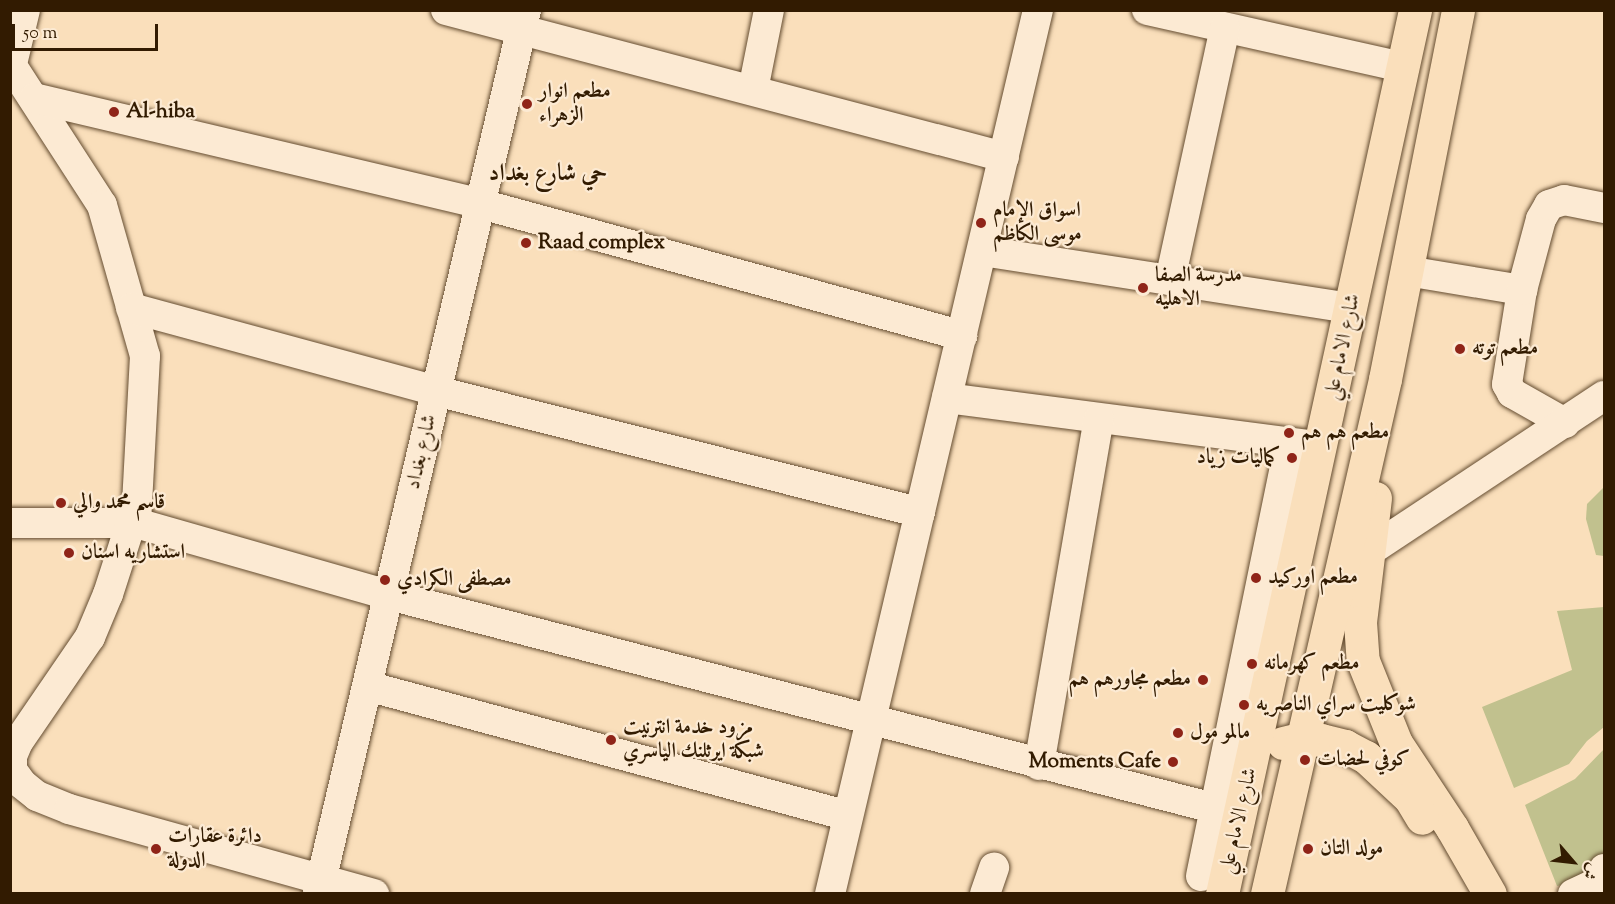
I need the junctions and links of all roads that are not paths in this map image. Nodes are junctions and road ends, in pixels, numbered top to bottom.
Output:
1 (25, 10) edge
2 (446, 10) edge
3 (769, 10) edge
4 (1038, 10) edge
5 (1148, 10) edge
6 (1415, 10) edge
7 (1458, 10) edge
8 (524, 20) edge
9 (1225, 28) junction
10 (11, 64) edge
11 (1402, 67) junction
12 (753, 90) junction
13 (34, 98) junction
14 (1004, 157) junction
15 (481, 204) junction
16 (1605, 208) edge
17 (982, 251) junction
18 (1407, 272) junction
19 (1170, 280) junction
20 (1522, 290) junction
21 (131, 308) junction
22 (1351, 308) junction
23 (962, 336) junction
24 (1386, 379) junction
25 (436, 392) junction
26 (1605, 396) edge
27 (947, 398) junction
28 (1099, 419) junction
29 (1565, 423) junction
30 (1305, 445) junction
31 (920, 513) junction
32 (10, 523) edge
33 (134, 523) junction
34 (1371, 550) junction
35 (389, 595) junction
36 (1287, 608) junction
37 (1330, 620) junction
38 (367, 686) junction
39 (871, 718) junction
40 (1303, 738) junction
41 (1039, 765) junction
42 (1249, 778) junction
43 (1228, 812) junction
44 (848, 816) junction
45 (1605, 868) edge
46 (1208, 883) edge
47 (320, 887) edge
48 (374, 894) edge
49 (830, 894) edge
50 (1267, 894) edge
51 (1484, 894) edge
52 (1490, 894) edge
53 (1573, 894) edge

1 - 10 street
2 - 8 street
3 - 12 street
4 - 14 street
5 - 9 street
6 - 11 main road, شارع الامام علي
7 - 18 main road, شارع الامام علي
8 - 12 street
8 - 15 street, شارع بغداد
9 - 11 street
9 - 19 street
10 - 13 street
11 - 22 main road, شارع الامام علي
12 - 14 street
13 - 15 street
13 - 21 street
14 - 17 street
15 - 23 street
15 - 25 street, شارع بغداد
16 - 20 street
17 - 19 street
17 - 23 street
18 - 20 street
18 - 24 main road, شارع الامام علي
19 - 22 street
20 - 29 street
21 - 25 street
21 - 33 street
22 - 30 main road, شارع الامام علي
23 - 27 street
24 - 34 main road, شارع الامام علي
24 - 37 main road, شارع الامام علي
25 - 31 street
25 - 35 street, شارع بغداد
26 - 29 street
27 - 28 street
27 - 31 street
28 - 30 street
28 - 41 street
29 - 34 street
30 - 36 main road, شارع الامام علي
30 - 43 street
31 - 39 street
32 - 33 street
33 - 35 street
33 - 47 street
34 - 52 main road, شارع الامام علي
35 - 38 street, شارع بغداد
35 - 39 street
36 - 37 main road
36 - 42 main road, شارع الامام علي
37 - 40 main road, شارع الامام علي
38 - 44 street
38 - 47 street, شارع بغداد
39 - 41 street
39 - 44 street
40 - 42 main road
40 - 50 main road, شارع الامام علي
40 - 51 main road
41 - 43 street
42 - 43 main road, شارع الامام علي
43 - 46 main road, شارع الامام علي
44 - 49 street
45 - 53 street
47 - 48 street

